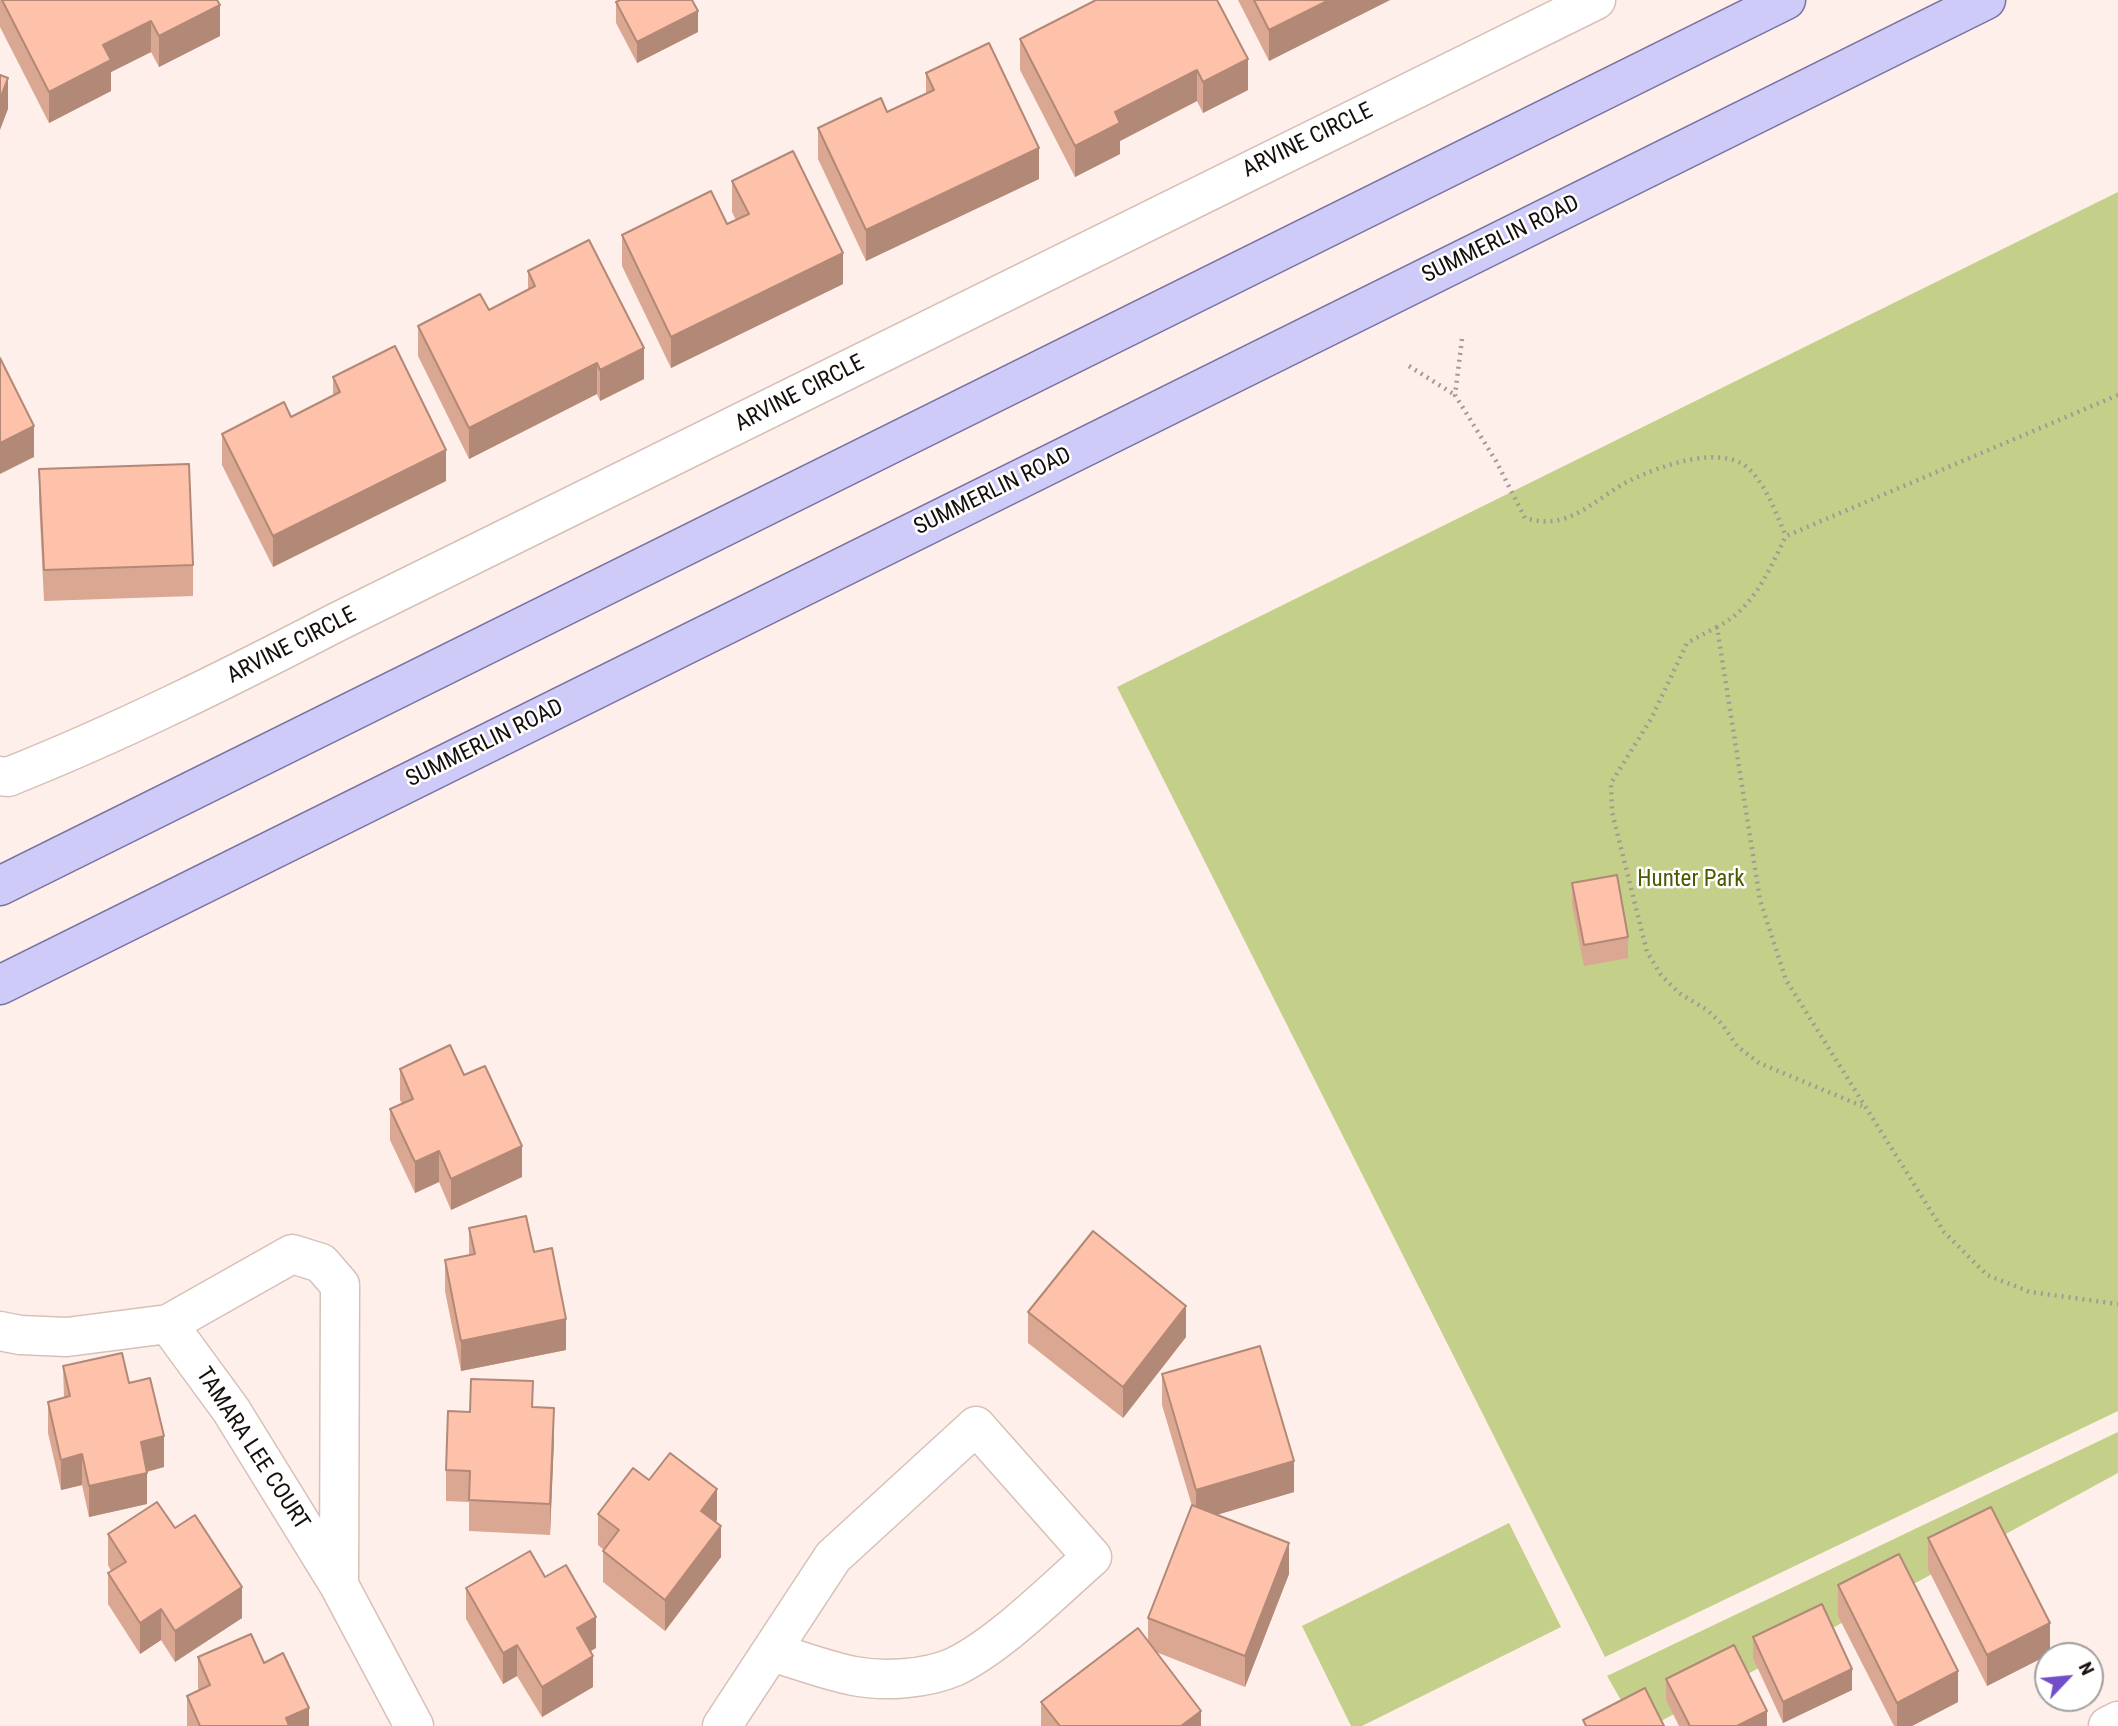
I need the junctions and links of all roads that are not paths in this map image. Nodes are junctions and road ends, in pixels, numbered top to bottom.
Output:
1 (1596, 0) edge
2 (1786, 0) edge
3 (1986, 0) edge
4 (0, 776) edge
5 (0, 886) edge
6 (0, 985) edge
7 (168, 1324) junction
8 (0, 1331) edge
9 (339, 1585) junction
10 (772, 1652) junction
11 (2118, 1721) edge
12 (414, 1726) edge
13 (722, 1726) edge
14 (2108, 1726) edge

1 - 4 street, ARVINE CIRCLE
2 - 5 main road
3 - 6 main road, SUMMERLIN ROAD
7 - 8 street
7 - 9 street, TAMARA LEE COURT
7 - 9 street
9 - 12 street, TAMARA LEE COURT
10 - 10 street
10 - 13 street
11 - 14 street

